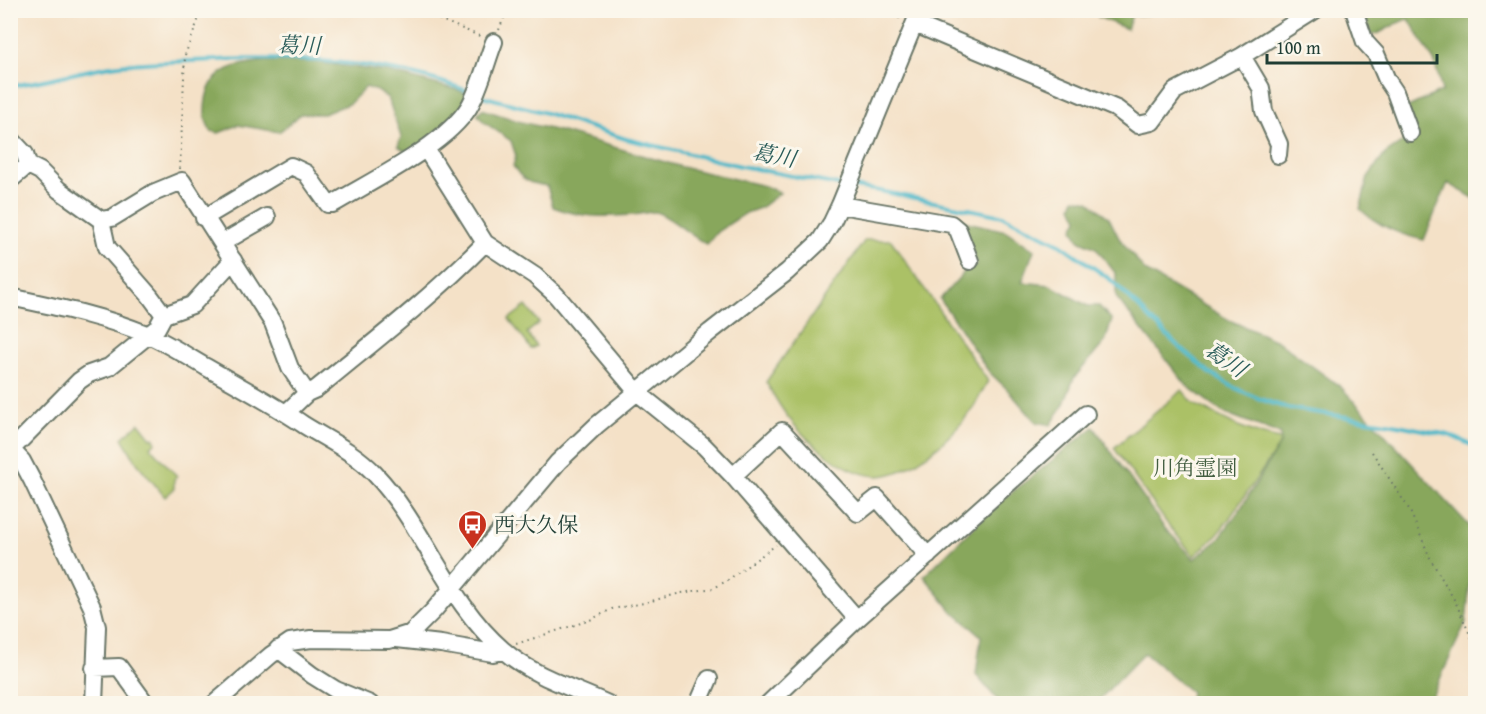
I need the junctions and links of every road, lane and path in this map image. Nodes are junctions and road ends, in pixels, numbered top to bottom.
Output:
1 (202, 10) edge
2 (417, 10) edge
3 (507, 10) edge
4 (882, 10) edge
5 (1315, 10) edge
6 (1354, 10) edge
7 (917, 17) edge
8 (494, 42) junction
9 (1242, 56) junction
10 (1410, 134) dead end
11 (10, 138) edge
12 (426, 149) junction
13 (1278, 155) dead end
14 (28, 165) junction
15 (10, 180) edge
16 (182, 181) junction
17 (841, 202) junction
18 (267, 217) dead end
19 (204, 218) junction
20 (100, 220) junction
21 (222, 243) junction
22 (485, 243) junction
23 (233, 260) junction
24 (970, 261) dead end
25 (1476, 275) edge
26 (1471, 278) dead end
27 (10, 297) edge
28 (164, 315) junction
29 (148, 335) junction
30 (307, 393) junction
31 (638, 393) junction
32 (286, 413) junction
33 (1086, 414) dead end
34 (11, 448) edge
35 (1372, 452) dead end
36 (734, 476) junction
37 (786, 537) junction
38 (928, 556) junction
39 (451, 589) junction
40 (857, 619) junction
41 (396, 639) junction
42 (1476, 648) edge
43 (278, 650) junction
44 (503, 651) junction
45 (94, 668) junction
46 (709, 679) dead end
47 (217, 702) edge
48 (94, 704) edge
49 (146, 704) edge
50 (370, 704) edge
51 (608, 704) edge
52 (698, 704) edge
53 (768, 704) edge

1 - 16 path
2 - 8 path
3 - 8 path
4 - 7 path
5 - 9 street
6 - 10 street
7 - 9 street
7 - 17 street
8 - 12 street
9 - 13 street
11 - 14 street
12 - 19 street
12 - 22 street
14 - 15 street
14 - 20 street
16 - 19 street
16 - 20 street
17 - 24 street
17 - 31 street
18 - 21 street
19 - 21 street
20 - 28 street
21 - 23 street
22 - 30 street
22 - 31 street
23 - 28 street
23 - 30 street
25 - 26 path
27 - 29 street
28 - 29 street
29 - 32 street
29 - 34 street
30 - 32 street
31 - 36 street
31 - 39 street
32 - 39 street
33 - 38 street
34 - 45 street
35 - 42 path
36 - 37 street
36 - 38 street
37 - 40 street
37 - 44 path
38 - 40 street
39 - 41 street
39 - 44 street
40 - 53 street
41 - 43 street
41 - 44 street
43 - 47 street
43 - 50 street
44 - 51 street
45 - 48 street
45 - 49 street
46 - 52 street

